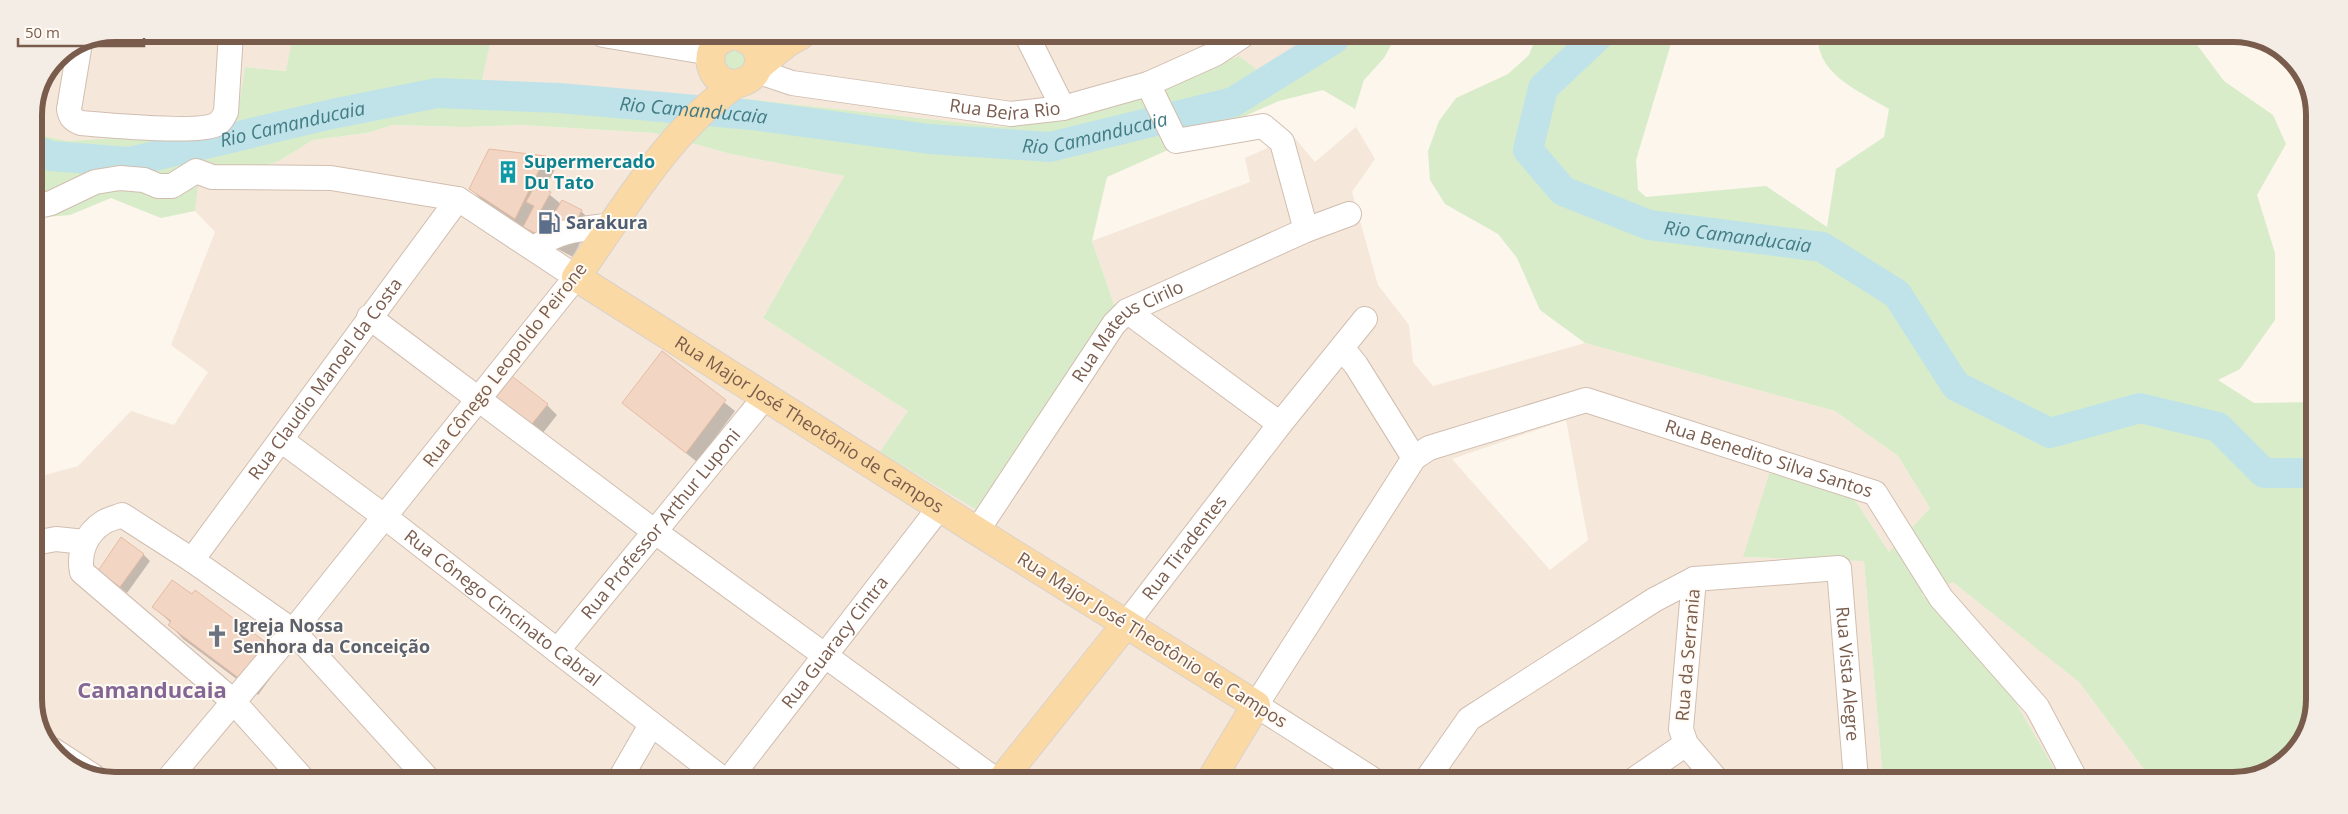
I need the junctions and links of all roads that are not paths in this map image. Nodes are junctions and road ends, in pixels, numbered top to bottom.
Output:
1 (230, 42) edge
2 (642, 42) edge
3 (784, 42) edge
4 (1030, 42) edge
5 (1233, 42) edge
6 (78, 53) edge
7 (732, 58) edge
8 (1148, 84) junction
9 (1063, 108) junction
10 (458, 199) junction
11 (42, 205) edge
12 (1349, 214) dead end
13 (613, 225) junction
14 (1306, 230) junction
15 (535, 249) junction
16 (576, 277) junction
17 (1127, 311) junction
18 (369, 317) junction
19 (1365, 319) dead end
20 (1342, 348) junction
21 (765, 397) junction
22 (479, 399) junction
23 (1280, 424) junction
24 (281, 440) junction
25 (1414, 458) junction
26 (940, 507) junction
27 (385, 517) junction
28 (654, 531) junction
29 (977, 531) junction
30 (43, 541) edge
31 (85, 542) junction
32 (192, 560) junction
33 (1694, 579) junction
34 (1126, 624) junction
35 (293, 631) junction
36 (557, 651) junction
37 (826, 656) junction
38 (233, 701) junction
39 (1256, 705) junction
40 (651, 725) junction
41 (1686, 744) junction
42 (174, 772) edge
43 (296, 772) edge
44 (421, 772) edge
45 (624, 772) edge
46 (713, 772) edge
47 (735, 772) edge
48 (996, 772) edge
49 (1007, 772) edge
50 (1216, 772) edge
51 (1362, 772) edge
52 (1432, 772) edge
53 (1645, 772) edge
54 (1710, 772) edge
55 (1855, 772) edge
56 (2072, 772) edge

1 - 6 street
2 - 7 street, Rua Beira Rio
3 - 7 main road, Rua Cônego Leopoldo Peirone
4 - 9 street
5 - 8 street, Rua Beira Rio
7 - 9 street, Rua Beira Rio
7 - 13 main road, Rua Cônego Leopoldo Peirone
8 - 9 street, Rua Beira Rio
8 - 14 street
10 - 11 street, Rua Major José Theotônio de Campos
10 - 15 street, Rua Major José Theotônio de Campos
10 - 18 street, Rua Claudio Manoel da Costa
12 - 14 street, Rua Mateus Cirilo
13 - 15 street
13 - 16 main road, Rua Cônego Leopoldo Peirone
14 - 17 street, Rua Mateus Cirilo
15 - 16 street, Rua Major José Theotônio de Campos
16 - 21 main road, Rua Major José Theotônio de Campos
16 - 22 street, Rua Cônego Leopoldo Peirone
17 - 23 street
17 - 29 street, Rua Mateus Cirilo
18 - 22 street
18 - 24 street, Rua Claudio Manoel da Costa
19 - 20 street, Rua Tiradentes
20 - 23 street, Rua Tiradentes
20 - 25 street
21 - 26 main road, Rua Major José Theotônio de Campos
21 - 28 street, Rua Professor Arthur Luponi
22 - 27 street, Rua Cônego Leopoldo Peirone
22 - 28 street
23 - 34 street, Rua Tiradentes
24 - 27 street, Rua Cônego Cincinato Cabral
24 - 32 street, Rua Claudio Manoel da Costa
25 - 39 street
25 - 56 street, Rua Benedito Silva Santos
26 - 29 main road, Rua Major José Theotônio de Campos
26 - 37 street, Rua Guaracy Cintra
27 - 35 street, Rua Cônego Leopoldo Peirone
27 - 36 street, Rua Cônego Cincinato Cabral
28 - 36 street, Rua Professor Arthur Luponi
28 - 37 street
29 - 34 main road, Rua Major José Theotônio de Campos
30 - 31 street
31 - 32 street
31 - 38 street
32 - 35 street
33 - 41 street, Rua da Serrania
33 - 52 street
33 - 55 street, Rua Vista Alegre
34 - 39 main road, Rua Major José Theotônio de Campos
34 - 49 main road, Rua Tiradentes
35 - 38 street, Rua Cônego Leopoldo Peirone
35 - 44 street
36 - 40 street, Rua Cônego Cincinato Cabral
37 - 47 street, Rua Guaracy Cintra
37 - 48 street
38 - 42 street, Rua Cônego Leopoldo Peirone
38 - 43 street
39 - 50 main road
39 - 51 street, Rua Major José Theotônio de Campos
40 - 45 street
40 - 46 street, Rua Cônego Cincinato Cabral
41 - 53 street
41 - 54 street, Rua da Serrania

